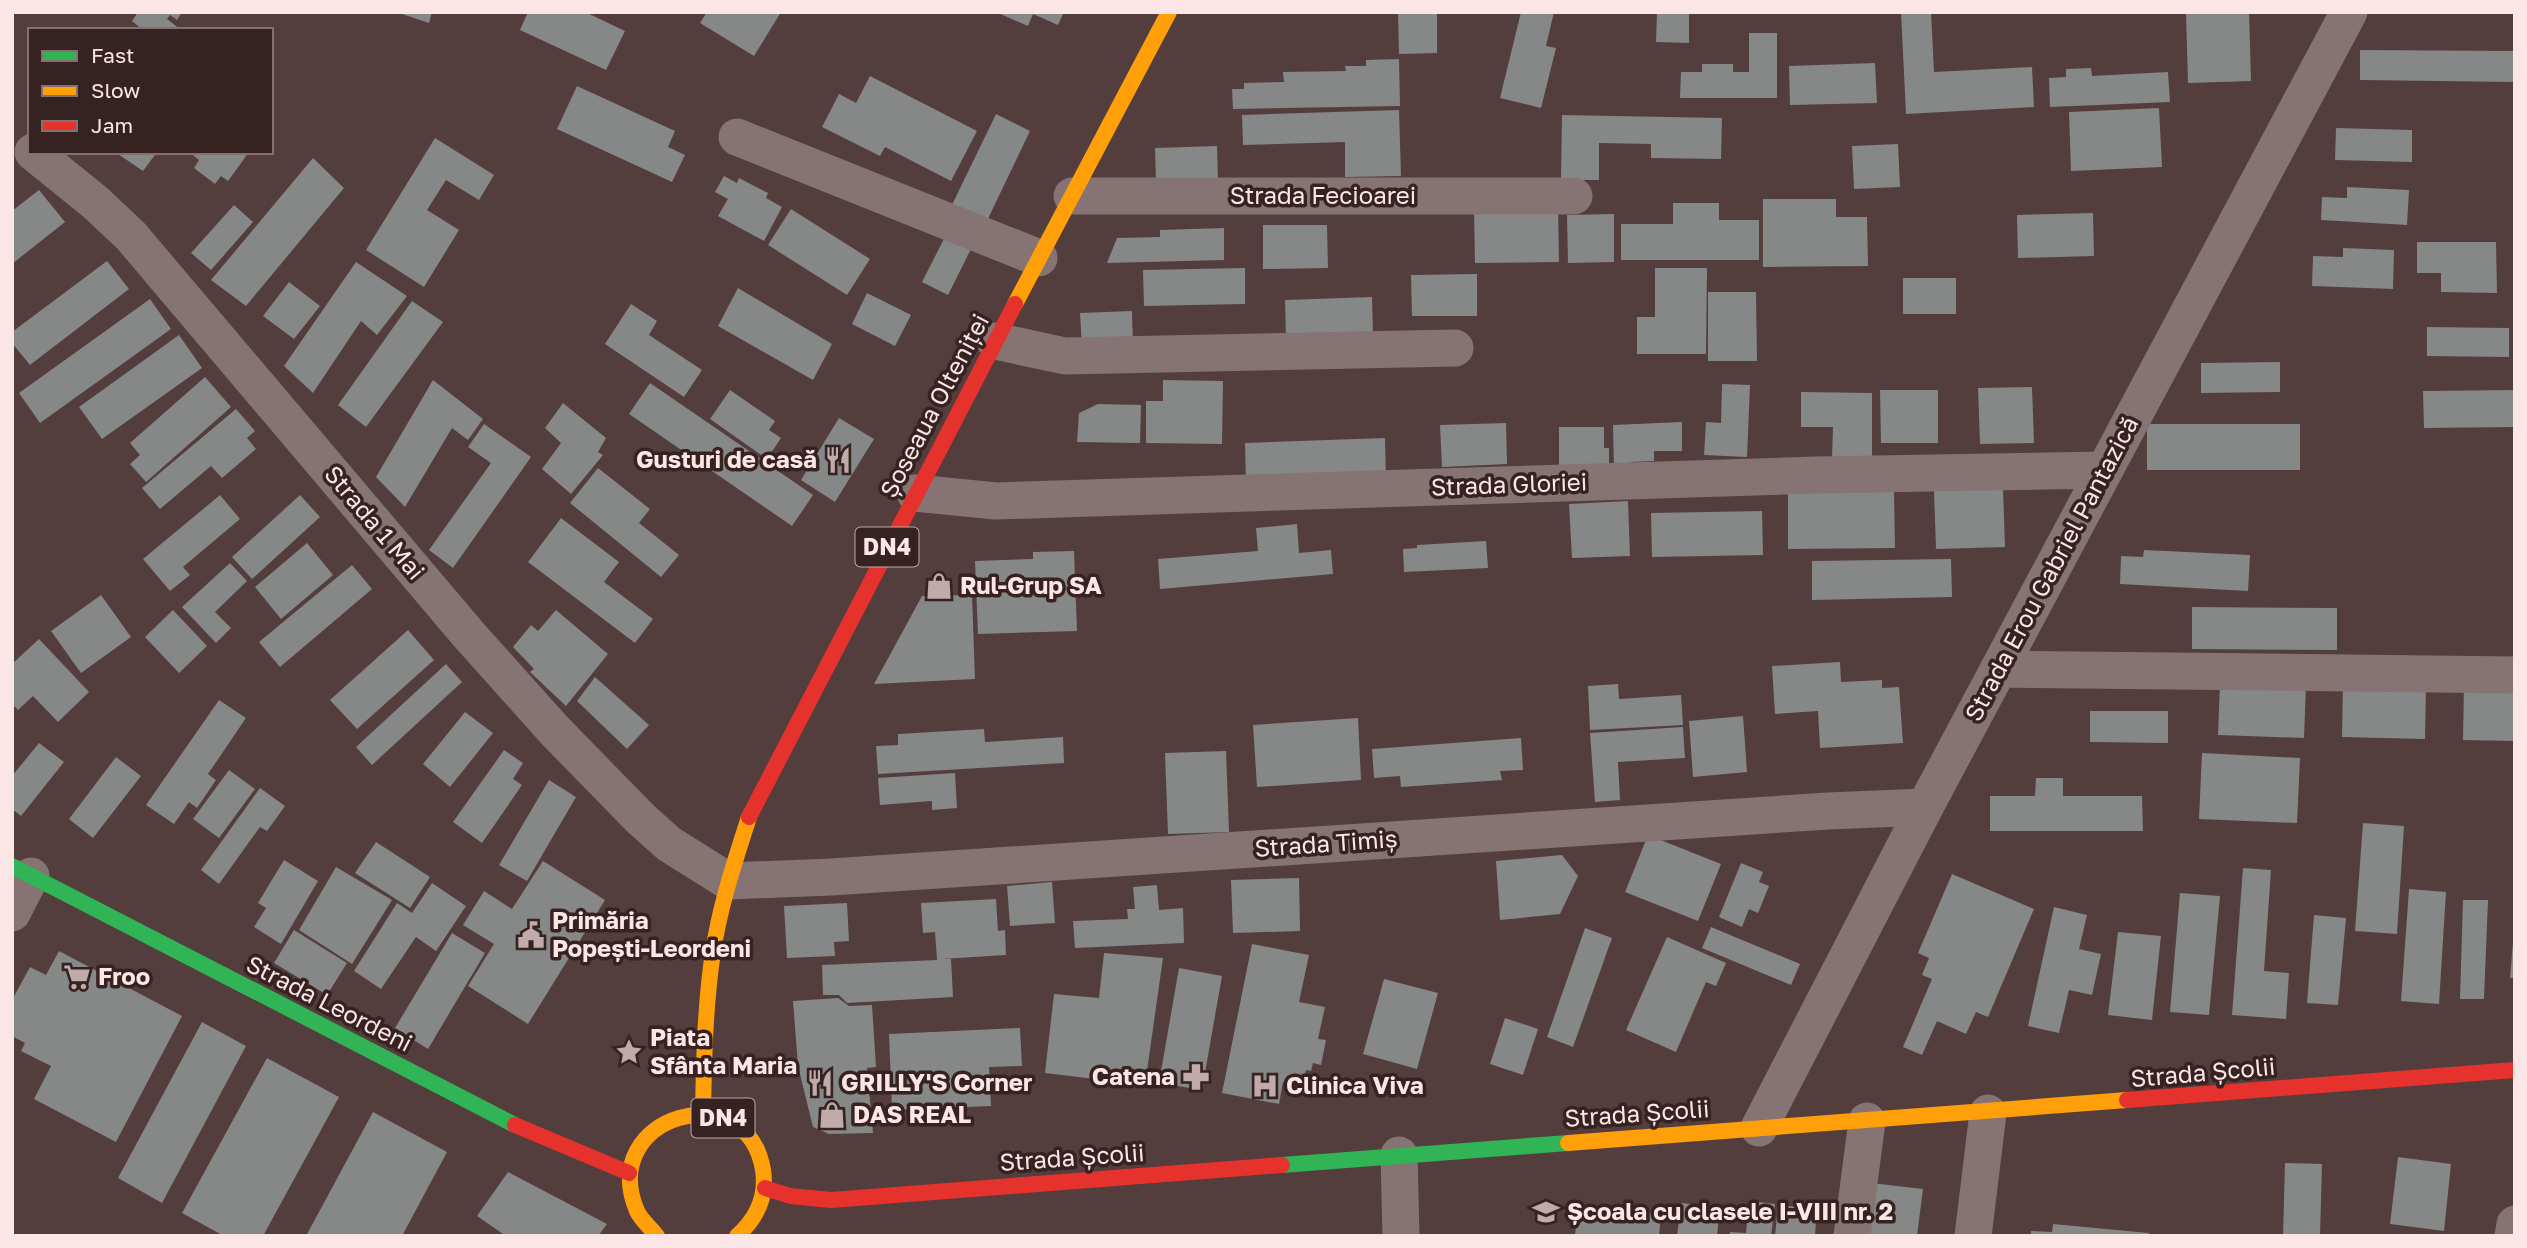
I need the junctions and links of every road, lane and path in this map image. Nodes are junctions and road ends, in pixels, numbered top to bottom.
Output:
1 (1169, 12) edge
2 (2349, 12) edge
3 (737, 137) dead end
4 (12, 138) edge
5 (28, 149) edge
6 (35, 154) edge
7 (1072, 196) junction
8 (1574, 196) dead end
9 (1039, 258) junction
10 (995, 341) junction
11 (1455, 348) dead end
12 (2104, 470) junction
13 (915, 493) junction
14 (1999, 669) junction
15 (2515, 674) edge
16 (1925, 807) junction
17 (22, 871) edge
18 (728, 881) junction
19 (12, 914) edge
20 (2515, 1070) edge
21 (704, 1113) junction
22 (1987, 1114) junction
23 (1867, 1121) junction
24 (1759, 1128) junction
25 (1399, 1155) junction
26 (629, 1174) junction
27 (765, 1188) junction
28 (2515, 1224) edge
29 (744, 1233) edge
30 (657, 1236) edge
31 (1401, 1236) edge
32 (1852, 1236) edge
33 (1973, 1236) edge
34 (2513, 1236) edge

1 - 7 main road, Șoseaua Olteniței / DN4
2 - 12 street, Strada Erou Gabriel Pantazică
3 - 9 street
4 - 5 street, Strada 1 Mai
6 - 18 street, Strada 1 Mai
7 - 8 street, Strada Fecioarei
7 - 9 main road, Șoseaua Olteniței / DN4
9 - 10 main road, Șoseaua Olteniței / DN4
10 - 11 street
10 - 13 main road, Șoseaua Olteniței / DN4
12 - 13 street, Strada Gloriei
12 - 14 street, Strada Erou Gabriel Pantazică
13 - 18 main road, Șoseaua Olteniței / DN4
14 - 15 street
14 - 16 street, Strada Erou Gabriel Pantazică
16 - 18 street, Strada Timiș
16 - 24 street, Strada Erou Gabriel Pantazică
17 - 19 street
17 - 26 main road, Strada Leordeni
18 - 21 main road, Șoseaua Olteniței / DN4
20 - 22 main road, Strada Școlii
21 - 26 main road, DN4
21 - 27 main road, DN4
22 - 23 main road, Strada Școlii
22 - 33 street
23 - 24 main road, Strada Școlii
23 - 32 street
24 - 25 main road, Strada Școlii
25 - 27 main road, Strada Școlii
25 - 31 street
26 - 30 main road
27 - 29 main road
28 - 34 street

